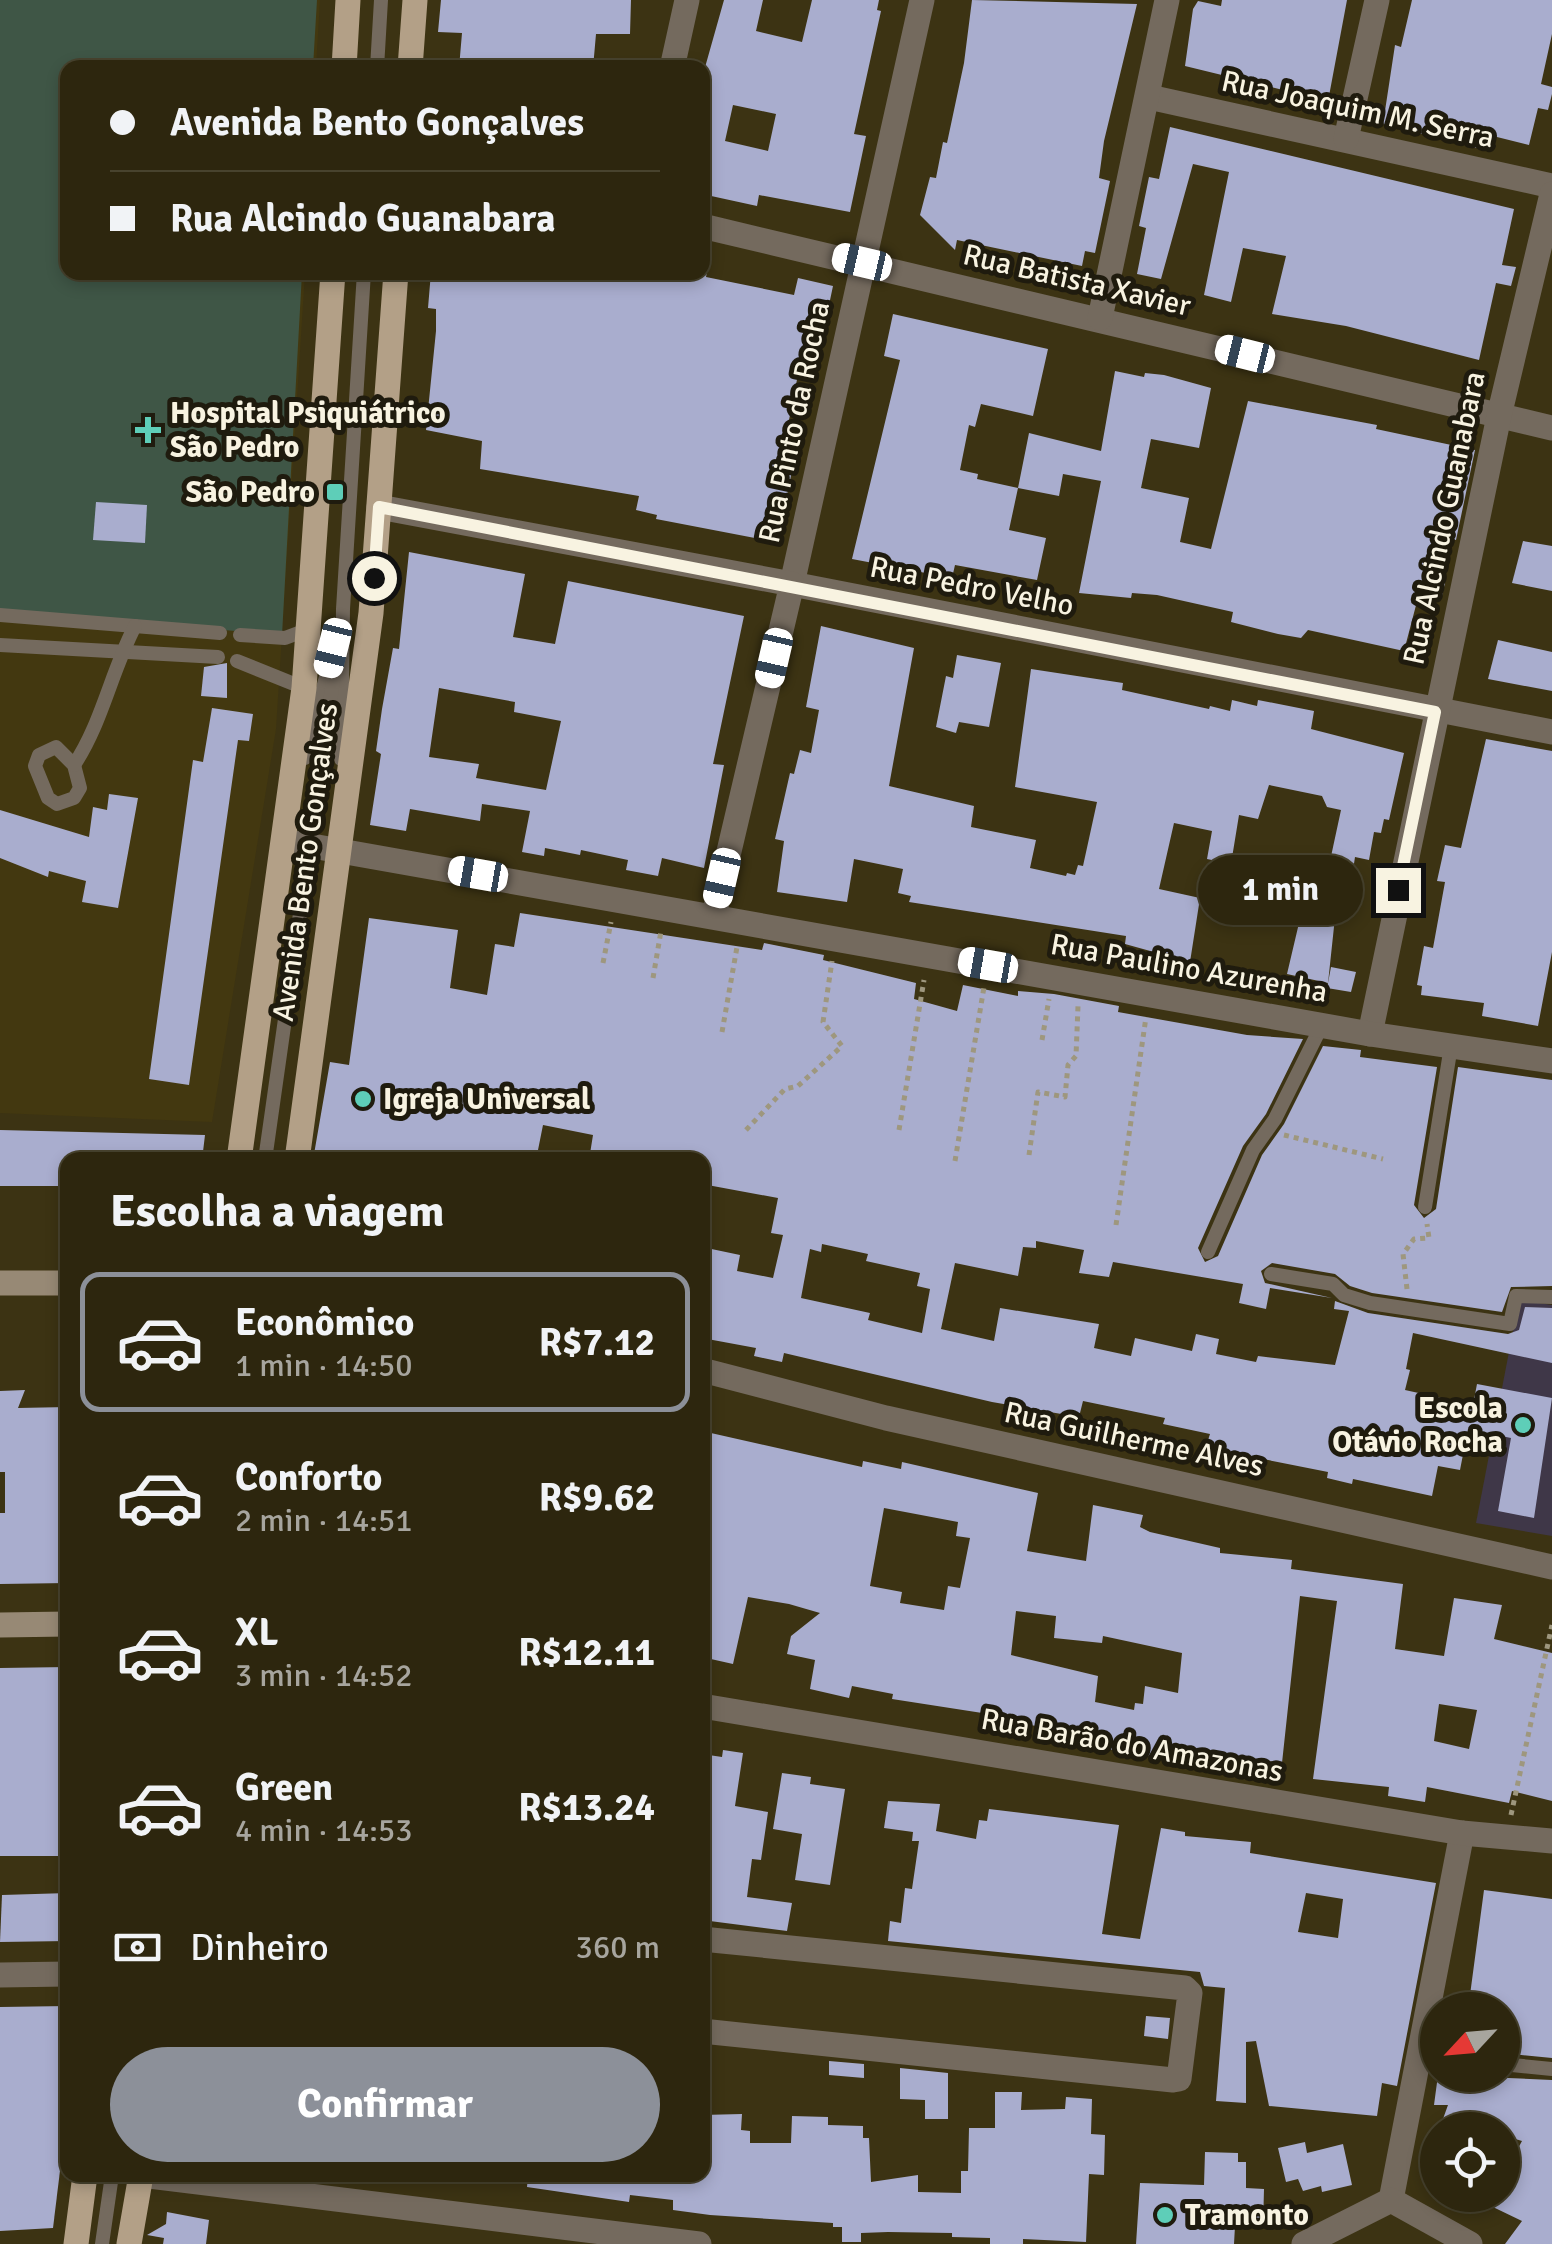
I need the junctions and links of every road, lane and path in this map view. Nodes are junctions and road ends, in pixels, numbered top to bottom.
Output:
1 (348, 0) edge
2 (381, 0) edge
3 (415, 0) edge
4 (687, 0) edge
5 (922, 0) edge
6 (1167, 0) edge
7 (1376, 0) edge
8 (344, 60) edge
9 (377, 60) edge
10 (411, 60) edge
11 (674, 60) edge
12 (1150, 98) junction
13 (1346, 139) junction
14 (1552, 186) edge
15 (1552, 194) edge
16 (710, 228) edge
17 (862, 262) junction
18 (332, 280) edge
19 (364, 280) edge
20 (395, 280) edge
21 (1100, 318) junction
22 (1499, 416) junction
23 (1552, 428) edge
24 (379, 507) junction
25 (792, 584) junction
26 (343, 609) junction
27 (0, 614) edge
28 (135, 626) junction
29 (309, 629) junction
30 (240, 635) dead end
31 (0, 645) edge
32 (122, 651) junction
33 (237, 661) dead end
34 (304, 688) junction
35 (1435, 712) junction
36 (1552, 732) edge
37 (74, 765) dead end
38 (284, 841) junction
39 (312, 846) junction
40 (339, 850) junction
41 (616, 898) junction
42 (666, 907) junction
43 (714, 916) junction
44 (741, 920) junction
45 (836, 938) junction
46 (929, 954) junction
47 (604, 963) dead end
48 (988, 965) junction
49 (1052, 976) junction
50 (653, 978) dead end
51 (1081, 982) junction
52 (1149, 994) junction
53 (1322, 1025) junction
54 (722, 1032) dead end
55 (1370, 1034) junction
56 (1042, 1040) dead end
57 (1451, 1046) junction
58 (1552, 1061) edge
59 (746, 1130) dead end
60 (899, 1130) dead end
61 (1268, 1130) junction
62 (240, 1152) edge
63 (266, 1152) edge
64 (298, 1152) edge
65 (1028, 1155) dead end
66 (1383, 1158) dead end
67 (956, 1161) dead end
68 (1426, 1207) joint
69 (1116, 1225) dead end
70 (1208, 1252) dead end
71 (1271, 1274) dead end
72 (60, 1283) edge
73 (0, 1284) edge
74 (1552, 1297) edge
75 (1405, 1307) junction
76 (710, 1372) edge
77 (1552, 1567) edge
78 (60, 1624) edge
79 (0, 1625) edge
80 (1552, 1625) edge
81 (710, 1707) edge
82 (1462, 1833) junction
83 (1506, 1837) junction
84 (1552, 1841) edge
85 (710, 1940) edge
86 (60, 1974) edge
87 (0, 1975) edge
88 (1439, 1992) edge
89 (710, 2031) edge
90 (1520, 2066) edge
91 (1552, 2069) edge
92 (1420, 2091) edge
93 (84, 2182) edge
94 (111, 2182) edge
95 (140, 2182) edge
96 (198, 2182) edge
97 (1390, 2200) junction
98 (76, 2244) edge
99 (102, 2244) edge
100 (129, 2244) edge
101 (698, 2244) edge
102 (1304, 2244) edge
103 (1470, 2244) edge

1 - 8 main road
2 - 9 lane
3 - 10 main road
4 - 11 street
5 - 17 street, Rua Pinto da Rocha
6 - 12 street
7 - 13 street
12 - 13 street, Rua Joaquim M. Serra
12 - 21 street
13 - 14 street, Rua Joaquim M. Serra
15 - 22 street, Rua Alcindo Guanabara
16 - 17 street, Rua Batista Xavier
17 - 21 street, Rua Batista Xavier
17 - 25 street, Rua Pinto da Rocha
18 - 29 main road, Avenida Bento Gonçalves
19 - 26 lane
20 - 24 main road, Avenida Bento Gonçalves
21 - 22 street, Rua Batista Xavier
22 - 23 street, Rua Batista Xavier
22 - 35 street, Rua Alcindo Guanabara
24 - 25 street, Rua Pedro Velho
24 - 40 main road, Avenida Bento Gonçalves
25 - 35 street, Rua Pedro Velho
25 - 43 street, Rua Pinto da Rocha
26 - 38 lane
26 - 39 lane
26 - 40 lane
27 - 28 lane
28 - 32 lane
28 - 32 lane
29 - 30 lane
29 - 34 main road, Avenida Bento Gonçalves
31 - 32 lane
32 - 37 lane
33 - 34 lane
34 - 38 main road, Avenida Bento Gonçalves
35 - 36 street, Rua Pedro Velho
35 - 55 street, Rua Alcindo Guanabara
38 - 39 street, Rua Paulino Azurenha
38 - 62 main road, Avenida Bento Gonçalves
39 - 40 street, Rua Paulino Azurenha
39 - 63 lane
40 - 41 street, Rua Paulino Azurenha
40 - 64 main road, Avenida Bento Gonçalves
41 - 42 street, Rua Paulino Azurenha
41 - 47 path
42 - 43 street, Rua Paulino Azurenha
42 - 50 path
43 - 44 street, Rua Paulino Azurenha
44 - 45 street, Rua Paulino Azurenha
44 - 54 path
45 - 46 street, Rua Paulino Azurenha
45 - 59 path
46 - 48 street, Rua Paulino Azurenha
46 - 60 path
48 - 49 street, Rua Paulino Azurenha
48 - 67 path
49 - 51 street, Rua Paulino Azurenha
49 - 56 path
51 - 52 street, Rua Paulino Azurenha
51 - 65 path
52 - 53 street, Rua Paulino Azurenha
52 - 69 path
53 - 55 street, Rua Paulino Azurenha
53 - 61 lane
55 - 57 street, Rua Paulino Azurenha
57 - 58 street, Rua Paulino Azurenha
57 - 68 lane
61 - 66 path
61 - 70 lane
68 - 75 path
71 - 75 lane
72 - 73 main road
74 - 75 lane
76 - 77 street, Rua Guilherme Alves
78 - 79 main road
80 - 83 path
81 - 82 street, Rua Barão do Amazonas
82 - 83 street, Rua Barão do Amazonas
82 - 88 street
83 - 84 street, Rua Barão do Amazonas
85 - 89 street
86 - 87 street
90 - 91 lane
92 - 97 street
93 - 98 main road
94 - 99 lane
95 - 100 main road
96 - 101 street
97 - 102 street
97 - 103 street

